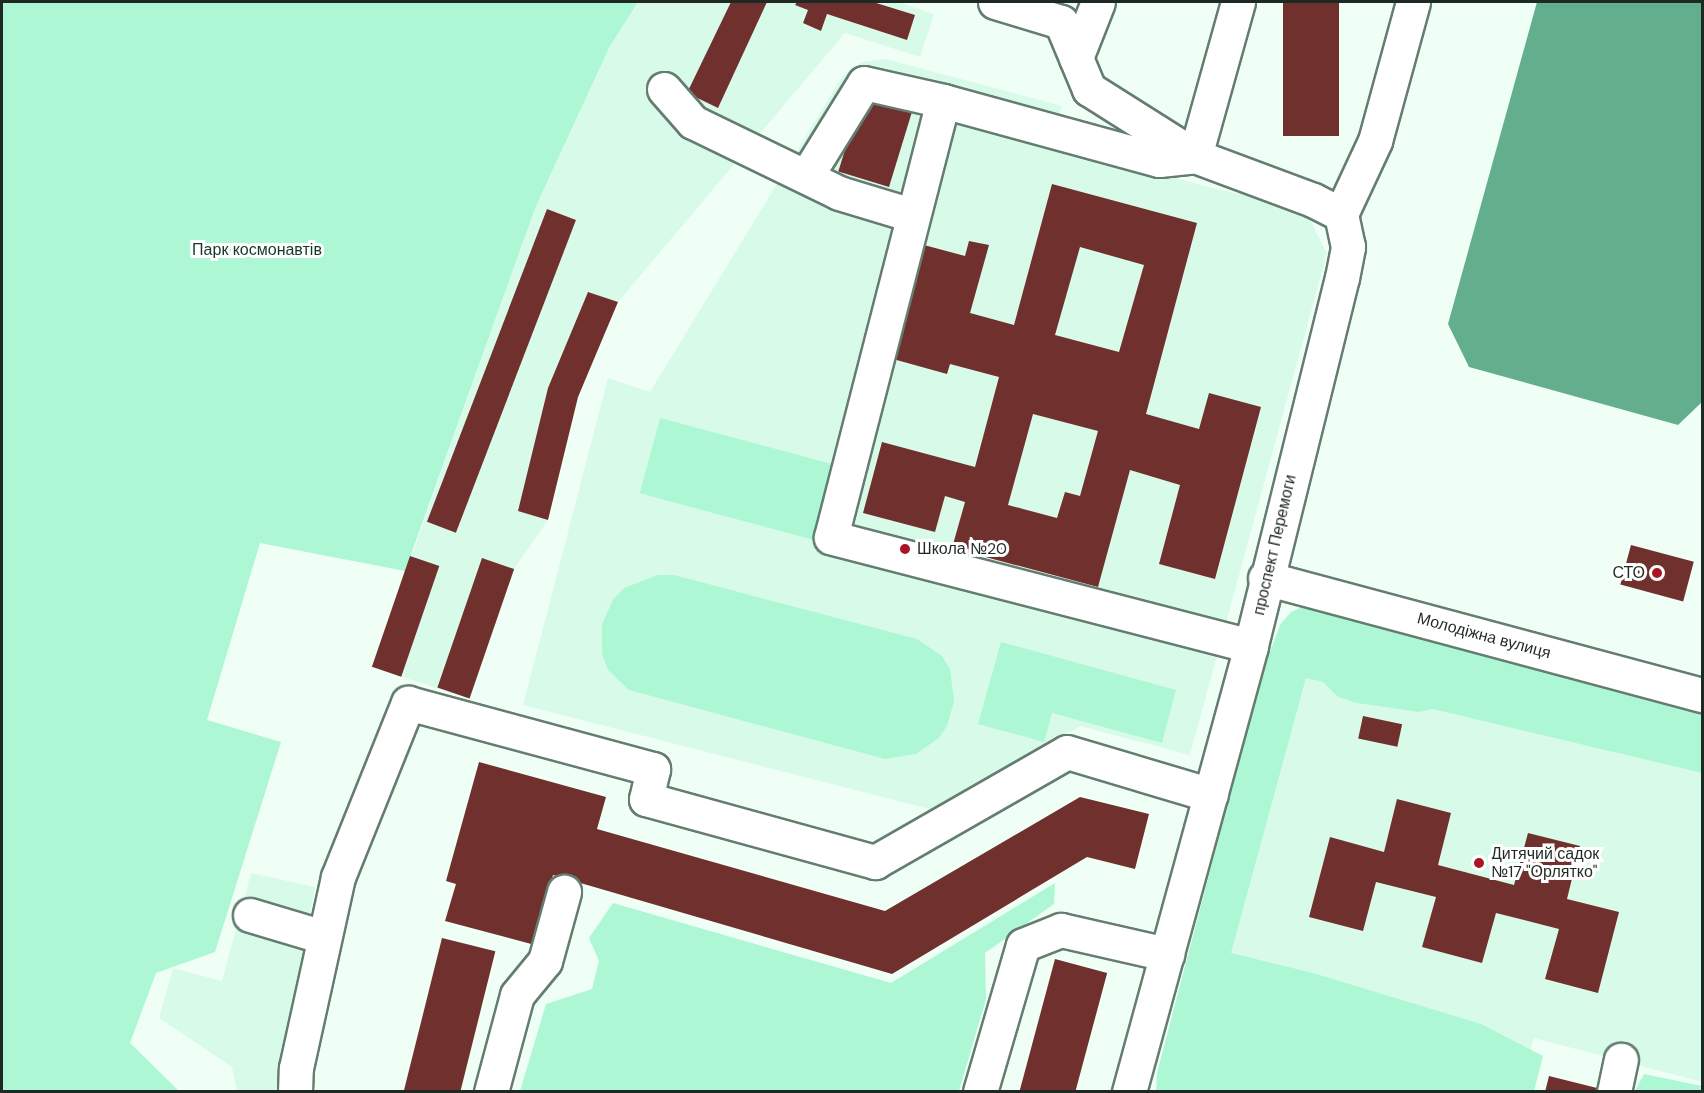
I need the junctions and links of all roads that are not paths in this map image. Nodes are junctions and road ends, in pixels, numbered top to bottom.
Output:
1 (994, 2) edge
2 (1098, 2) edge
3 (1238, 2) edge
4 (1413, 2) edge
5 (1076, 58) junction
6 (664, 89) dead end
7 (943, 101) junction
8 (1195, 156) junction
9 (807, 175) junction
10 (1341, 214) junction
11 (912, 215) junction
12 (1266, 578) junction
13 (1251, 646) junction
14 (1702, 694) edge
15 (1211, 795) junction
16 (564, 892) dead end
17 (250, 915) dead end
18 (324, 936) junction
19 (1167, 954) junction
20 (1621, 1060) dead end
21 (295, 1092) edge
22 (491, 1092) edge
23 (980, 1092) edge
24 (1129, 1092) edge
25 (1614, 1092) edge

1 - 5 street
2 - 5 street
3 - 8 street
4 - 10 street
5 - 8 street
6 - 9 street
7 - 8 street
7 - 9 street
7 - 11 street
8 - 10 street
9 - 11 street
10 - 12 street, проспект Перемоги
11 - 13 street
12 - 13 street, проспект Перемоги
12 - 14 street, Молодіжна вулиця
13 - 15 street, проспект Перемоги
15 - 18 street
15 - 19 street, проспект Перемоги
16 - 22 street
17 - 18 street
18 - 21 street
19 - 23 street
19 - 24 street, проспект Перемоги
20 - 25 street

